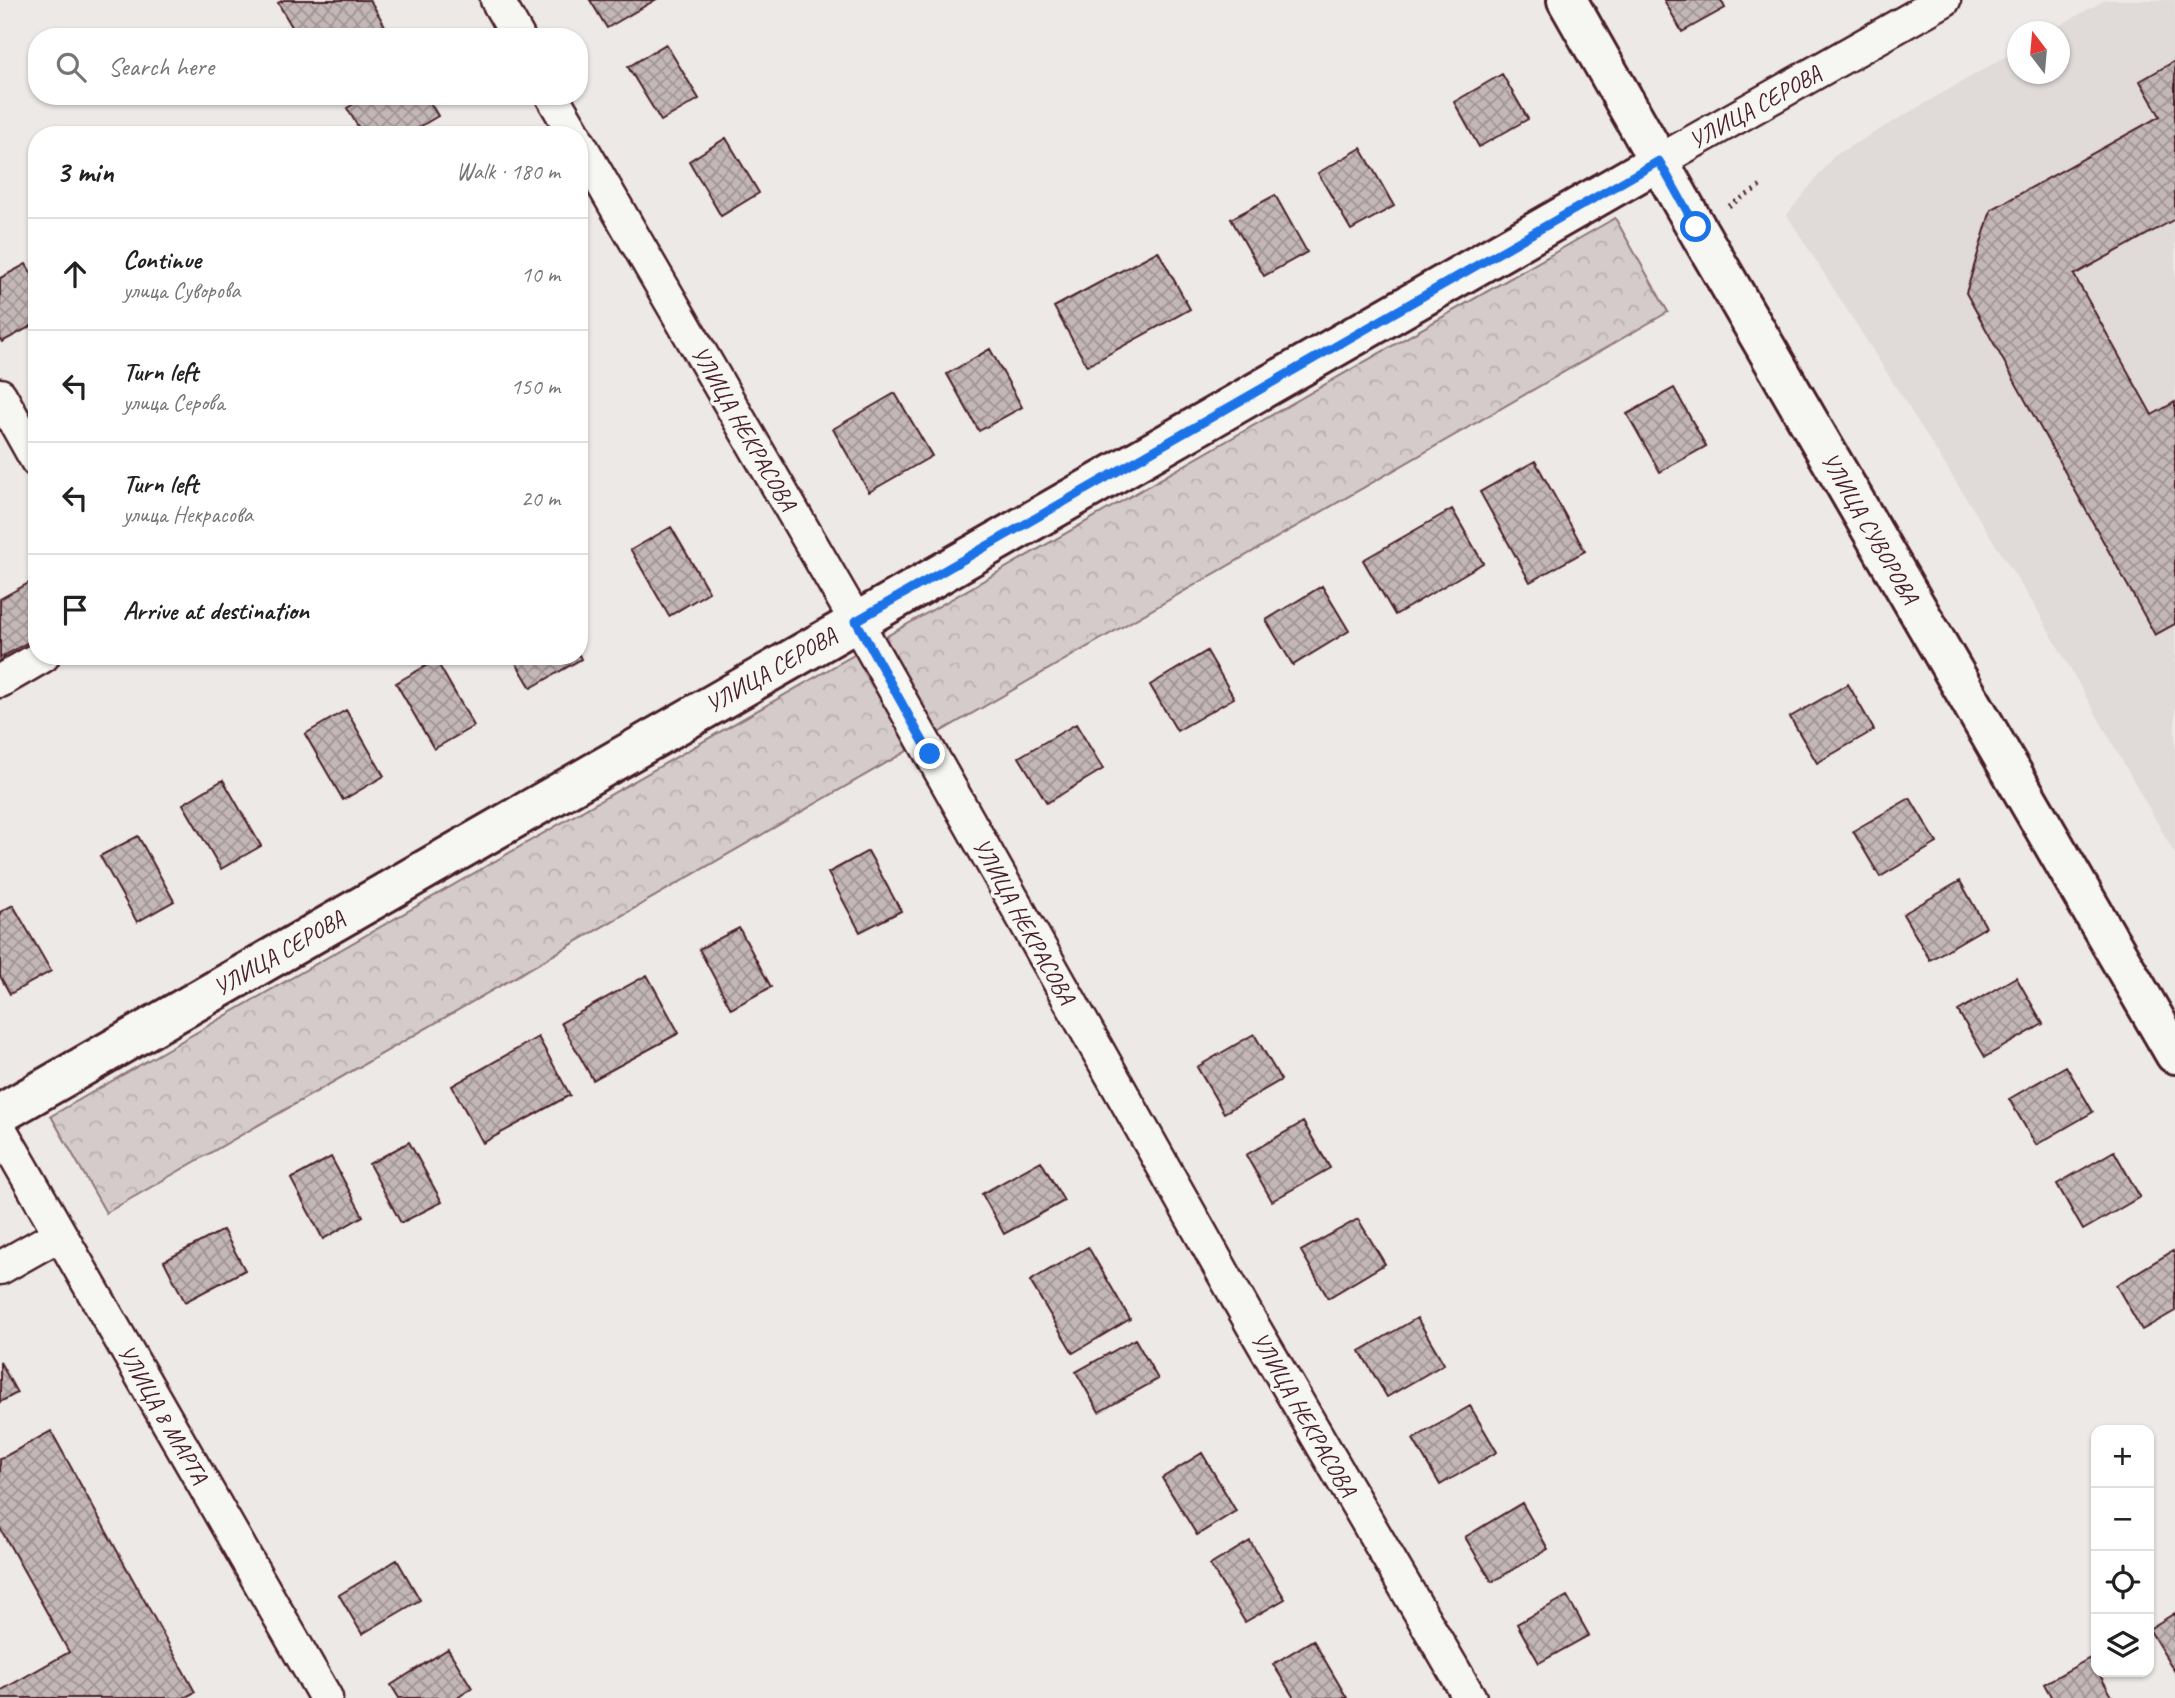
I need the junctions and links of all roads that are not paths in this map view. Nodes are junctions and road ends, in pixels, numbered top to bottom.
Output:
1 (497, 0) edge
2 (1567, 0) edge
3 (1944, 0) edge
4 (513, 28) edge
5 (557, 105) edge
6 (570, 126) edge
7 (588, 159) edge
8 (1659, 161) junction
9 (0, 395) edge
10 (28, 445) edge
11 (856, 621) junction
12 (28, 665) edge
13 (0, 681) edge
14 (2175, 1054) edge
15 (0, 1114) edge
16 (0, 1129) edge
17 (60, 1234) junction
18 (0, 1268) edge
19 (326, 1698) edge
20 (1470, 1698) edge

1 - 4 street
2 - 8 street, УЛИЦА СУВОРОВА
3 - 8 street, УЛИЦА СЕРОВА
5 - 6 street
7 - 11 street, УЛИЦА НЕКРАСОВА
8 - 11 street, УЛИЦА СЕРОВА
8 - 14 street, УЛИЦА СУВОРОВА
9 - 10 street
11 - 15 street, УЛИЦА СЕРОВА
11 - 20 street, УЛИЦА НЕКРАСОВА
12 - 13 street
16 - 17 street, УЛИЦА 8 МАРТА
17 - 18 street
17 - 19 street, УЛИЦА 8 МАРТА

